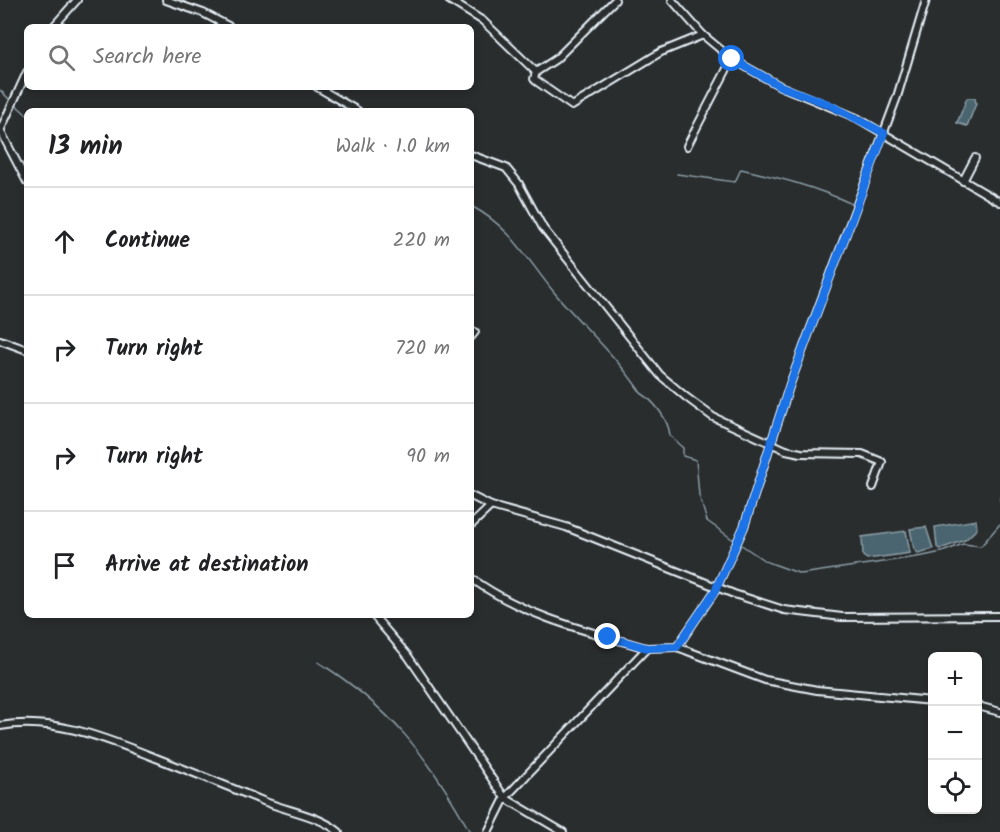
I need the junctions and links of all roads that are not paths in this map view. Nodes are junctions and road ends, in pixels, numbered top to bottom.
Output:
1 (78, 0) edge
2 (166, 0) edge
3 (449, 0) edge
4 (615, 0) edge
5 (672, 0) edge
6 (926, 0) edge
7 (56, 24) edge
8 (224, 24) edge
9 (703, 35) junction
10 (732, 59) junction
11 (536, 72) junction
12 (24, 78) edge
13 (322, 90) edge
14 (353, 108) edge
15 (0, 131) edge
16 (884, 133) junction
17 (687, 146) dead end
18 (474, 156) edge
19 (975, 158) dead end
20 (24, 176) edge
21 (963, 181) junction
22 (1000, 193) edge
23 (999, 201) edge
24 (0, 340) edge
25 (24, 349) edge
26 (770, 444) junction
27 (873, 488) dead end
28 (474, 498) edge
29 (491, 506) junction
30 (474, 522) edge
31 (474, 580) edge
32 (717, 586) junction
33 (1000, 616) edge
34 (376, 618) edge
35 (677, 647) junction
36 (647, 648) junction
37 (928, 701) edge
38 (982, 707) edge
39 (1000, 712) edge
40 (0, 726) edge
41 (505, 798) junction
42 (339, 832) edge
43 (488, 832) edge
44 (563, 832) edge

1 - 7 street
2 - 8 street
3 - 11 street
4 - 11 street
5 - 9 street
6 - 16 street
9 - 10 street
9 - 11 street
10 - 16 street
10 - 17 street
12 - 15 street
13 - 14 street
15 - 20 street
16 - 21 street
16 - 26 street
18 - 26 street
19 - 21 street
21 - 23 street
22 - 23 street
24 - 25 street
26 - 27 street
26 - 32 street
28 - 29 street
29 - 30 street
29 - 32 street
31 - 36 street
32 - 33 street
32 - 35 street
34 - 41 street
35 - 36 street
35 - 37 street
36 - 41 street
38 - 39 street
40 - 42 street
41 - 43 street
41 - 44 street

